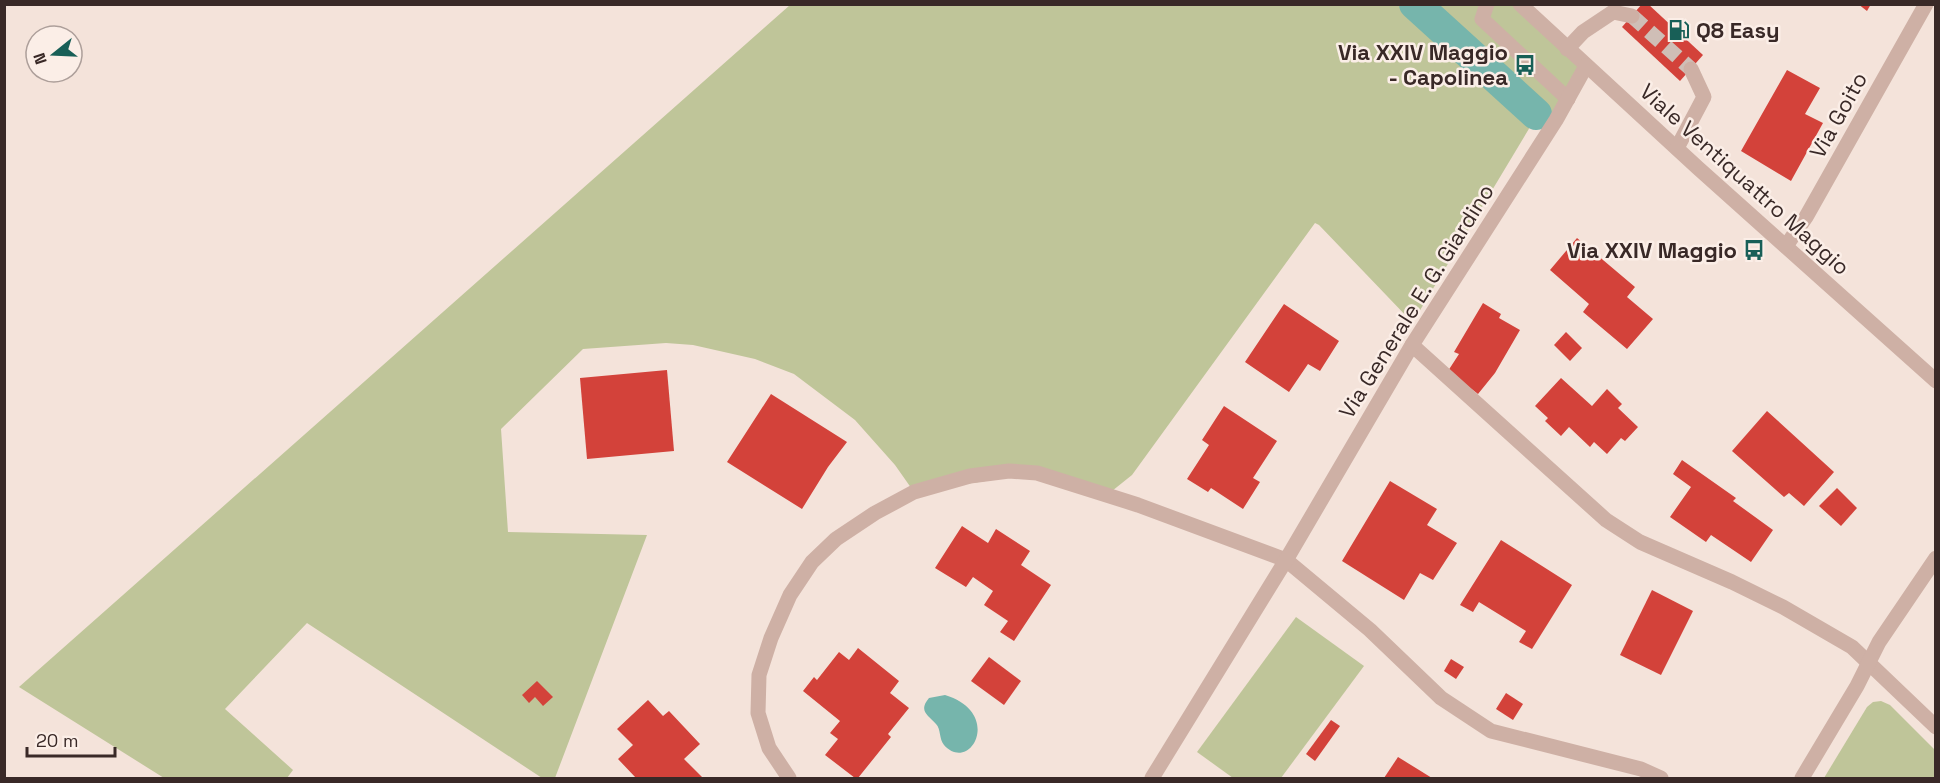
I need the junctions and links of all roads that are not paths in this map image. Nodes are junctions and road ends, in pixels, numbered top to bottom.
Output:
1 (1487, 4) edge
2 (1926, 4) edge
3 (1525, 6) edge
4 (1632, 16) dead end
5 (1567, 49) junction
6 (1586, 66) junction
7 (1690, 69) tunnel mouth
8 (1568, 99) junction
9 (1677, 148) junction
10 (1786, 246) junction
11 (1412, 345) junction
12 (1935, 381) edge
13 (1935, 558) edge
14 (1286, 560) junction
15 (1869, 662) junction
16 (1935, 727) edge
17 (789, 778) edge
18 (1152, 778) edge
19 (1661, 778) edge
20 (1802, 778) edge

1 - 8 street
2 - 10 street, Via Goito
3 - 5 street, Viale Ventiquattro Maggio
4 - 5 street
5 - 6 street, Viale Ventiquattro Maggio
6 - 8 street, Via Generale E. G. Giardino
6 - 9 street, Viale Ventiquattro Maggio
7 - 9 street
8 - 11 street, Via Generale E. G. Giardino
9 - 10 street, Viale Ventiquattro Maggio
10 - 12 street, Viale Ventiquattro Maggio
11 - 14 street, Via Generale E. G. Giardino
11 - 15 street
13 - 15 street
14 - 17 street
14 - 18 street, Via Generale E. G. Giardino
14 - 19 street
15 - 16 street
15 - 20 street

